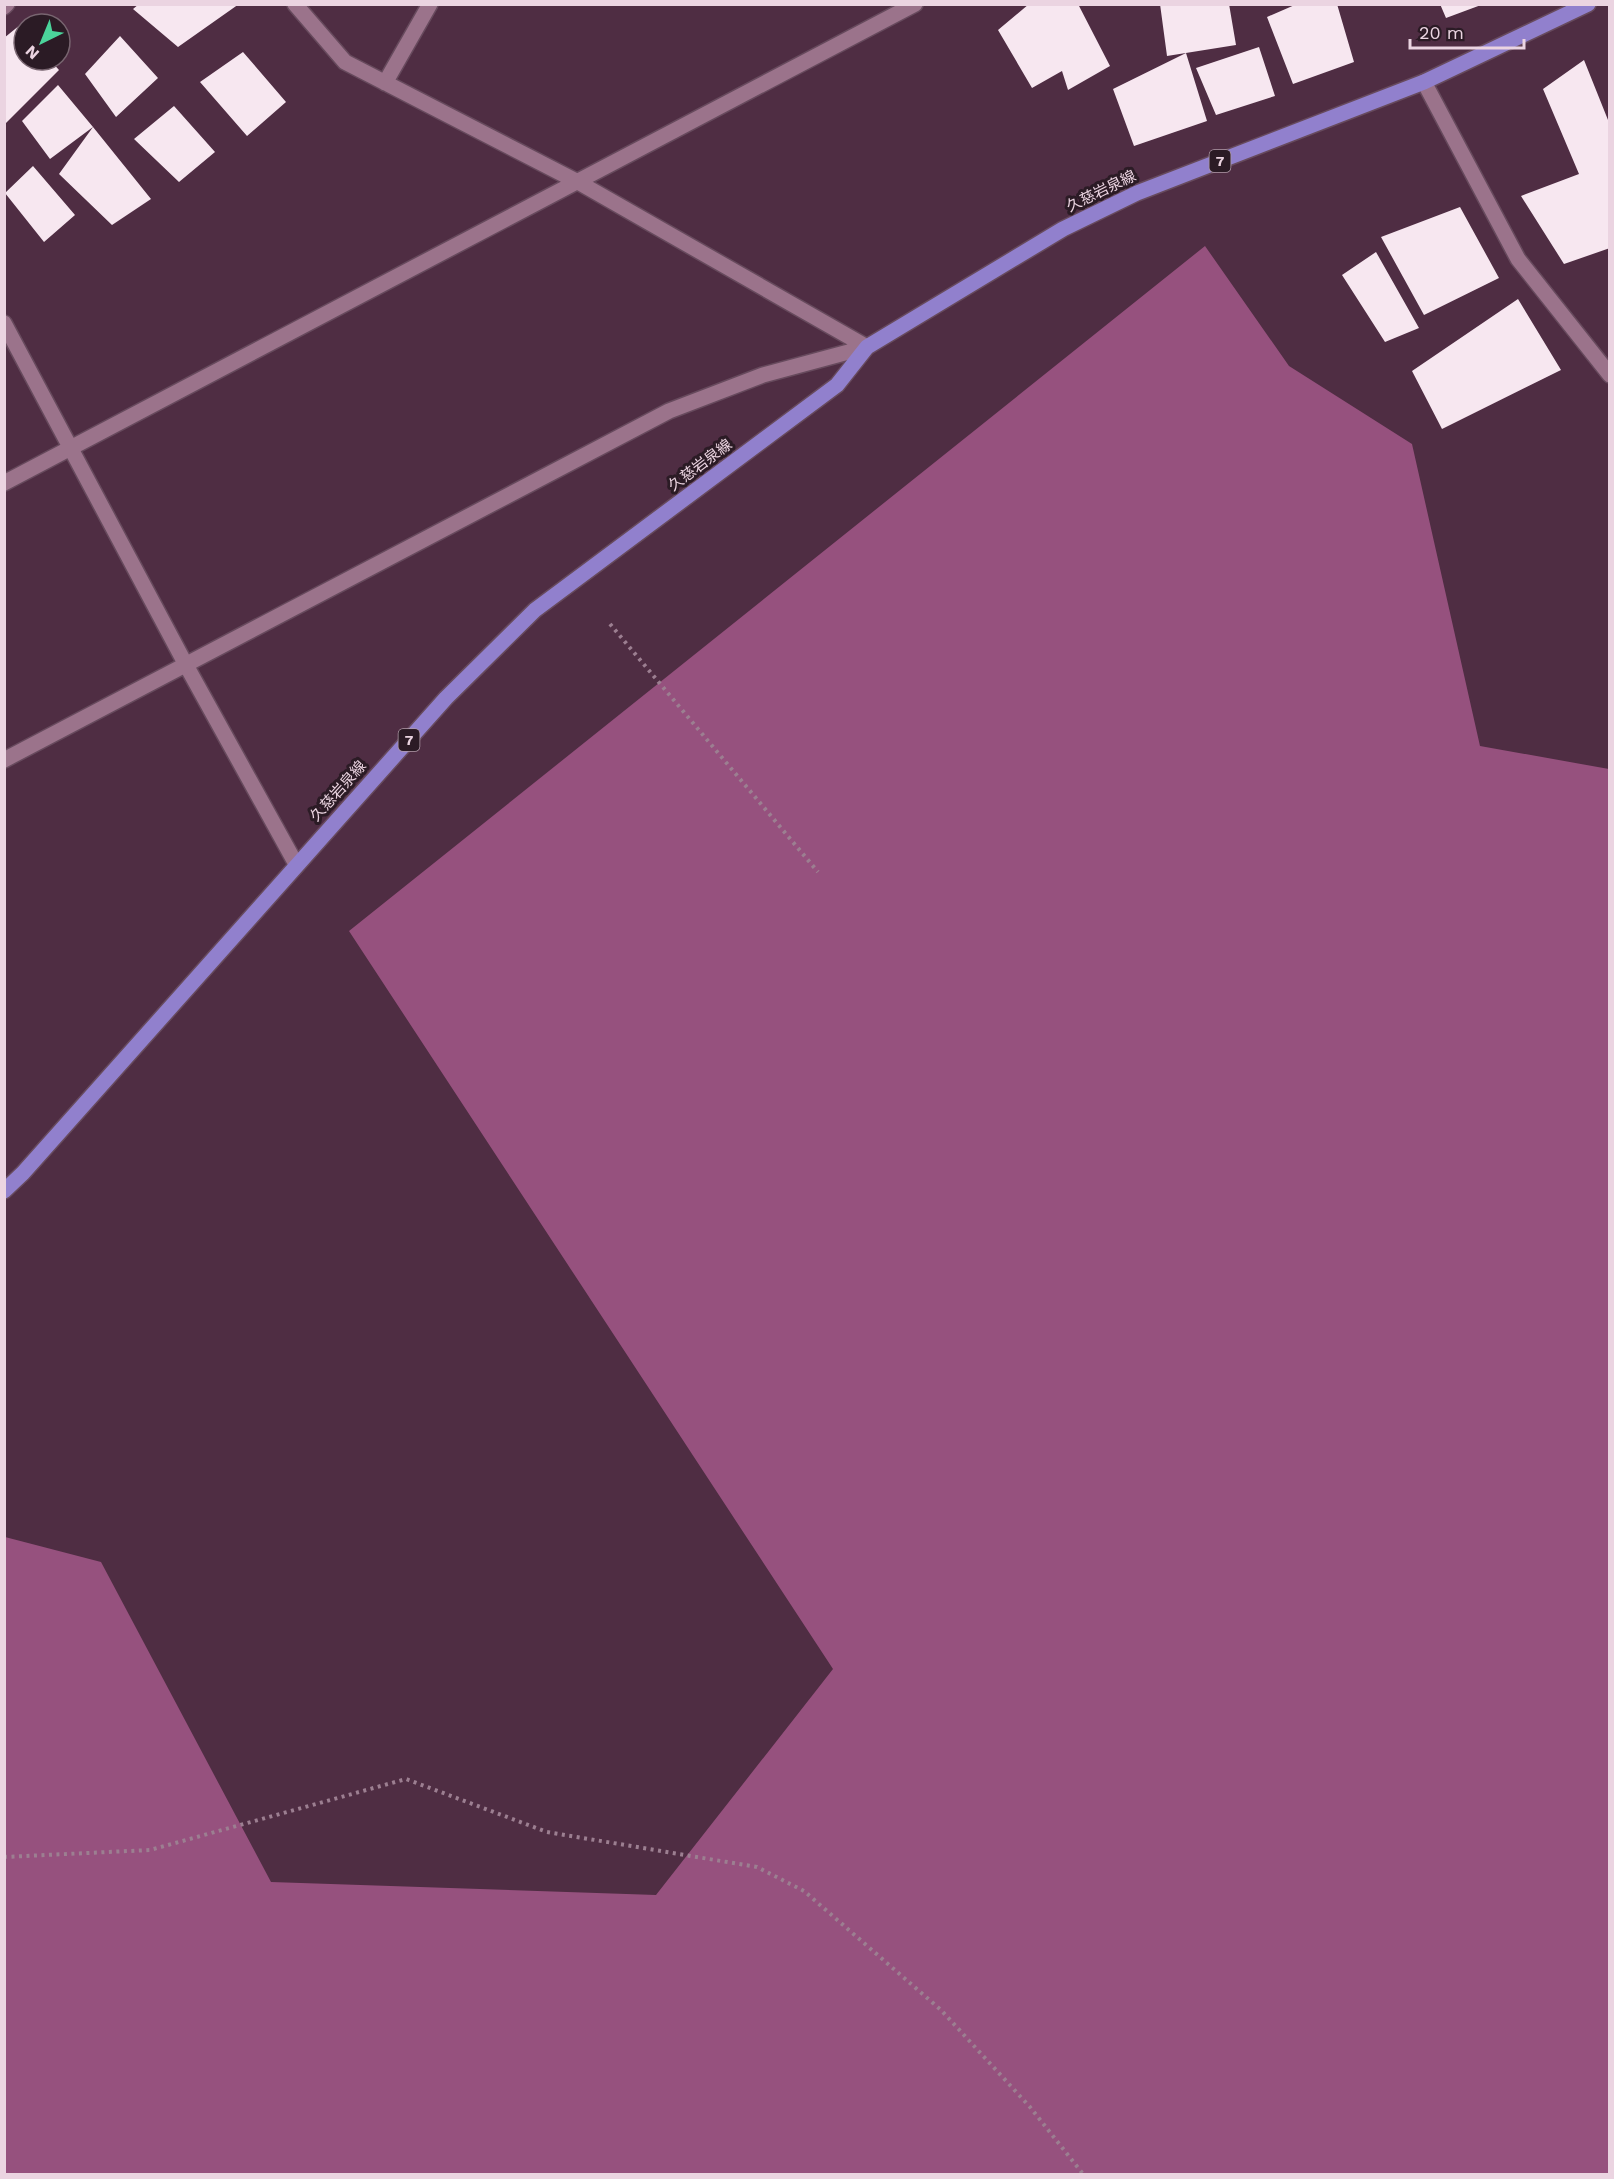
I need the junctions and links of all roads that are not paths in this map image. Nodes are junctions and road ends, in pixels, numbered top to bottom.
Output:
1 (295, 4) edge
2 (430, 4) edge
3 (915, 4) edge
4 (1588, 4) edge
5 (1424, 82) junction
6 (385, 83) junction
7 (578, 182) junction
8 (4, 323) edge
9 (867, 347) junction
10 (1610, 375) edge
11 (70, 448) junction
12 (4, 483) edge
13 (186, 665) junction
14 (4, 760) edge
15 (297, 864) junction
16 (4, 1191) edge

1 - 6 street
2 - 6 street
3 - 7 street
4 - 5 main road, 久慈岩泉線 / 7
5 - 9 main road, 久慈岩泉線 / 7
5 - 10 street
6 - 7 street
7 - 9 street
7 - 11 street
8 - 11 street
9 - 13 street
9 - 15 main road, 久慈岩泉線 / 7
11 - 12 street
11 - 13 street
13 - 14 street
13 - 15 street
15 - 16 main road, 久慈岩泉線 / 7

